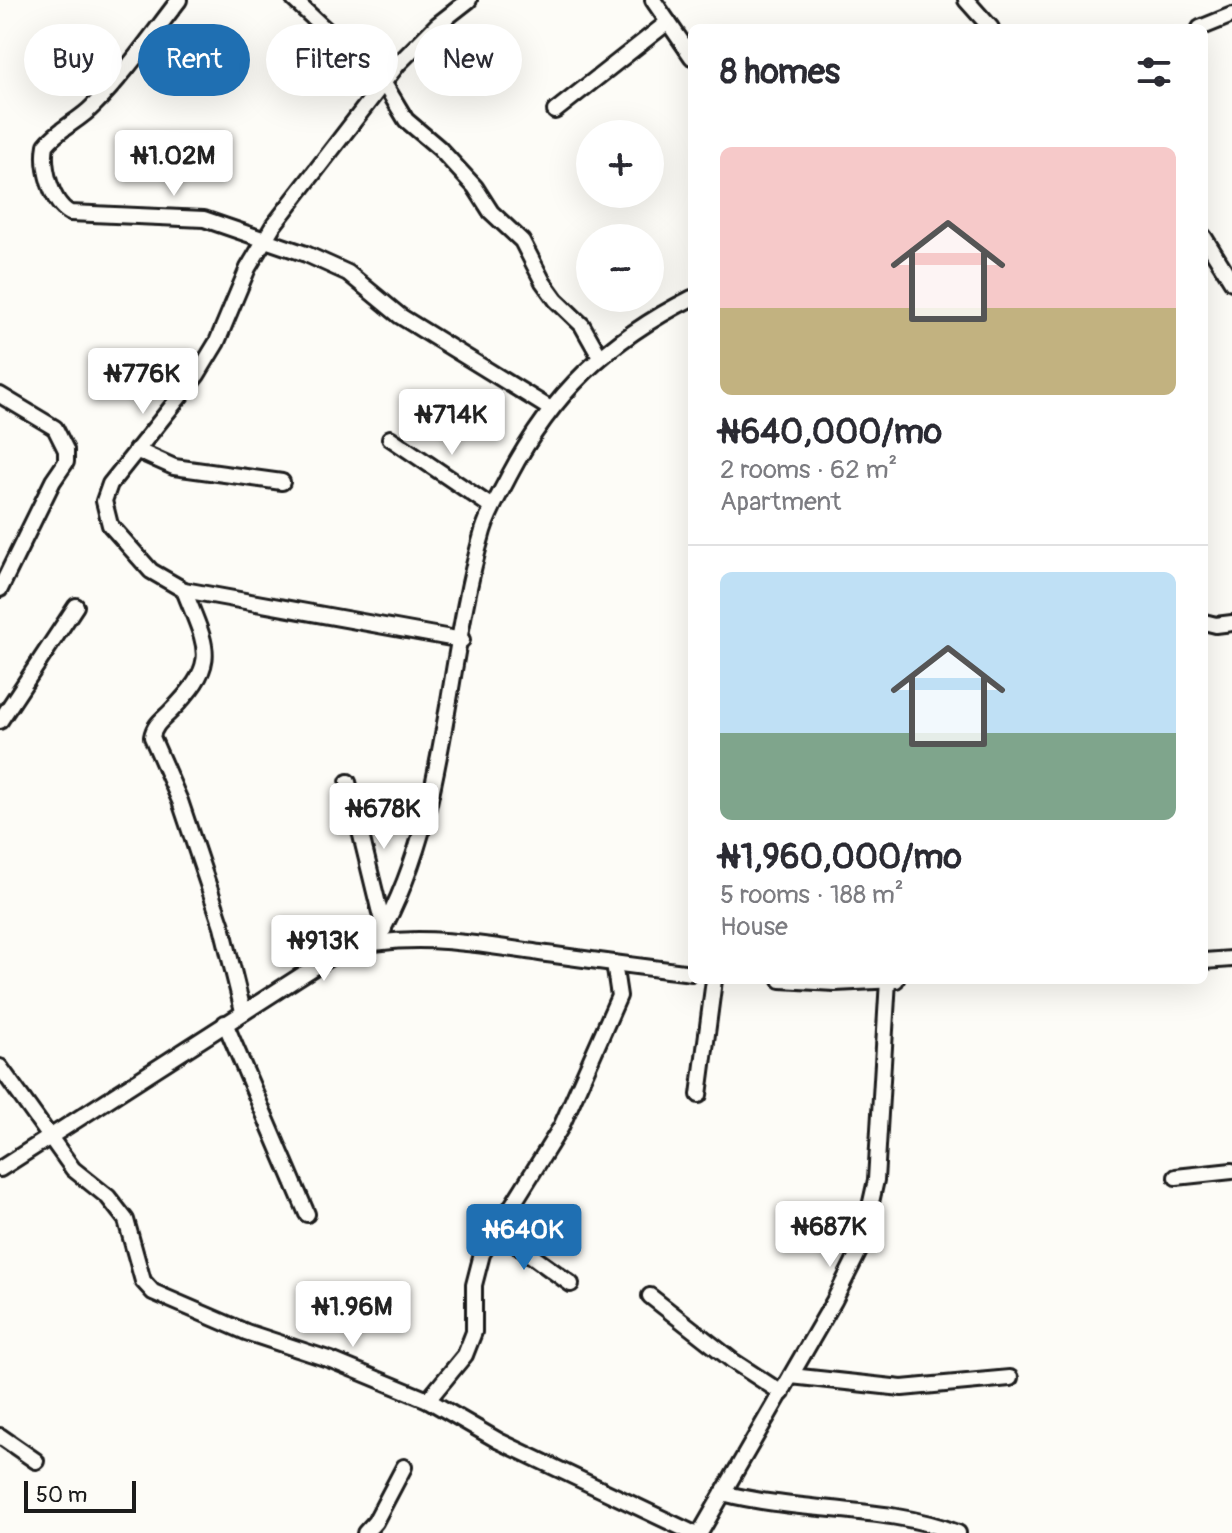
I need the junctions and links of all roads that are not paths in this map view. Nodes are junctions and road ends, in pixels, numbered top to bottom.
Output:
1 (179, 0) edge
2 (294, 0) edge
3 (469, 0) edge
4 (653, 0) edge
5 (966, 0) edge
6 (1232, 15) edge
7 (668, 22) junction
8 (320, 24) edge
9 (987, 24) edge
10 (1208, 25) edge
11 (688, 51) edge
12 (398, 64) edge
13 (376, 96) edge
14 (392, 96) edge
15 (555, 111) dead end
16 (262, 242) junction
17 (1208, 243) edge
18 (1232, 282) edge
19 (688, 300) edge
20 (600, 357) junction
21 (0, 395) edge
22 (549, 408) junction
23 (390, 438) dead end
24 (136, 450) junction
25 (282, 482) dead end
26 (492, 507) junction
27 (0, 589) edge
28 (184, 590) junction
29 (76, 606) dead end
30 (1208, 623) edge
31 (1232, 623) edge
32 (462, 640) junction
33 (0, 721) edge
34 (348, 782) dead end
35 (380, 934) junction
36 (1232, 959) edge
37 (1208, 961) edge
38 (614, 963) junction
39 (688, 972) edge
40 (713, 984) edge
41 (888, 984) edge
42 (243, 1011) junction
43 (225, 1023) junction
44 (0, 1067) edge
45 (699, 1095) dead end
46 (52, 1138) junction
47 (0, 1169) edge
48 (1232, 1171) edge
49 (1176, 1177) dead end
50 (307, 1214) dead end
51 (497, 1231) junction
52 (571, 1284) dead end
53 (650, 1296) dead end
54 (791, 1376) junction
55 (1010, 1378) dead end
56 (782, 1393) junction
57 (428, 1400) junction
58 (0, 1436) edge
59 (36, 1461) dead end
60 (404, 1467) dead end
61 (723, 1493) junction
62 (369, 1532) edge
63 (693, 1533) edge
64 (700, 1533) edge
65 (958, 1533) edge

1 - 16 street
2 - 8 street
3 - 12 street
4 - 7 street
5 - 9 street
6 - 10 street
7 - 11 street
7 - 15 street
13 - 16 street
14 - 20 street
16 - 22 street
16 - 24 street
17 - 18 street
19 - 20 street
20 - 22 street
21 - 27 street
22 - 26 street
23 - 26 street
24 - 25 street
24 - 28 street
26 - 32 street
28 - 32 street
28 - 42 street
29 - 33 street
30 - 31 street
32 - 35 street
34 - 35 street
35 - 38 street
35 - 42 street
36 - 37 street
38 - 39 street
38 - 51 street
40 - 45 street
41 - 54 street
42 - 43 street
43 - 46 street
43 - 50 street
44 - 46 street
46 - 47 street
46 - 57 street
48 - 49 street
51 - 52 street
51 - 57 street
53 - 56 street
54 - 55 street
54 - 56 street
56 - 61 street
57 - 63 street
58 - 59 street
60 - 62 street
61 - 64 street
61 - 65 street

